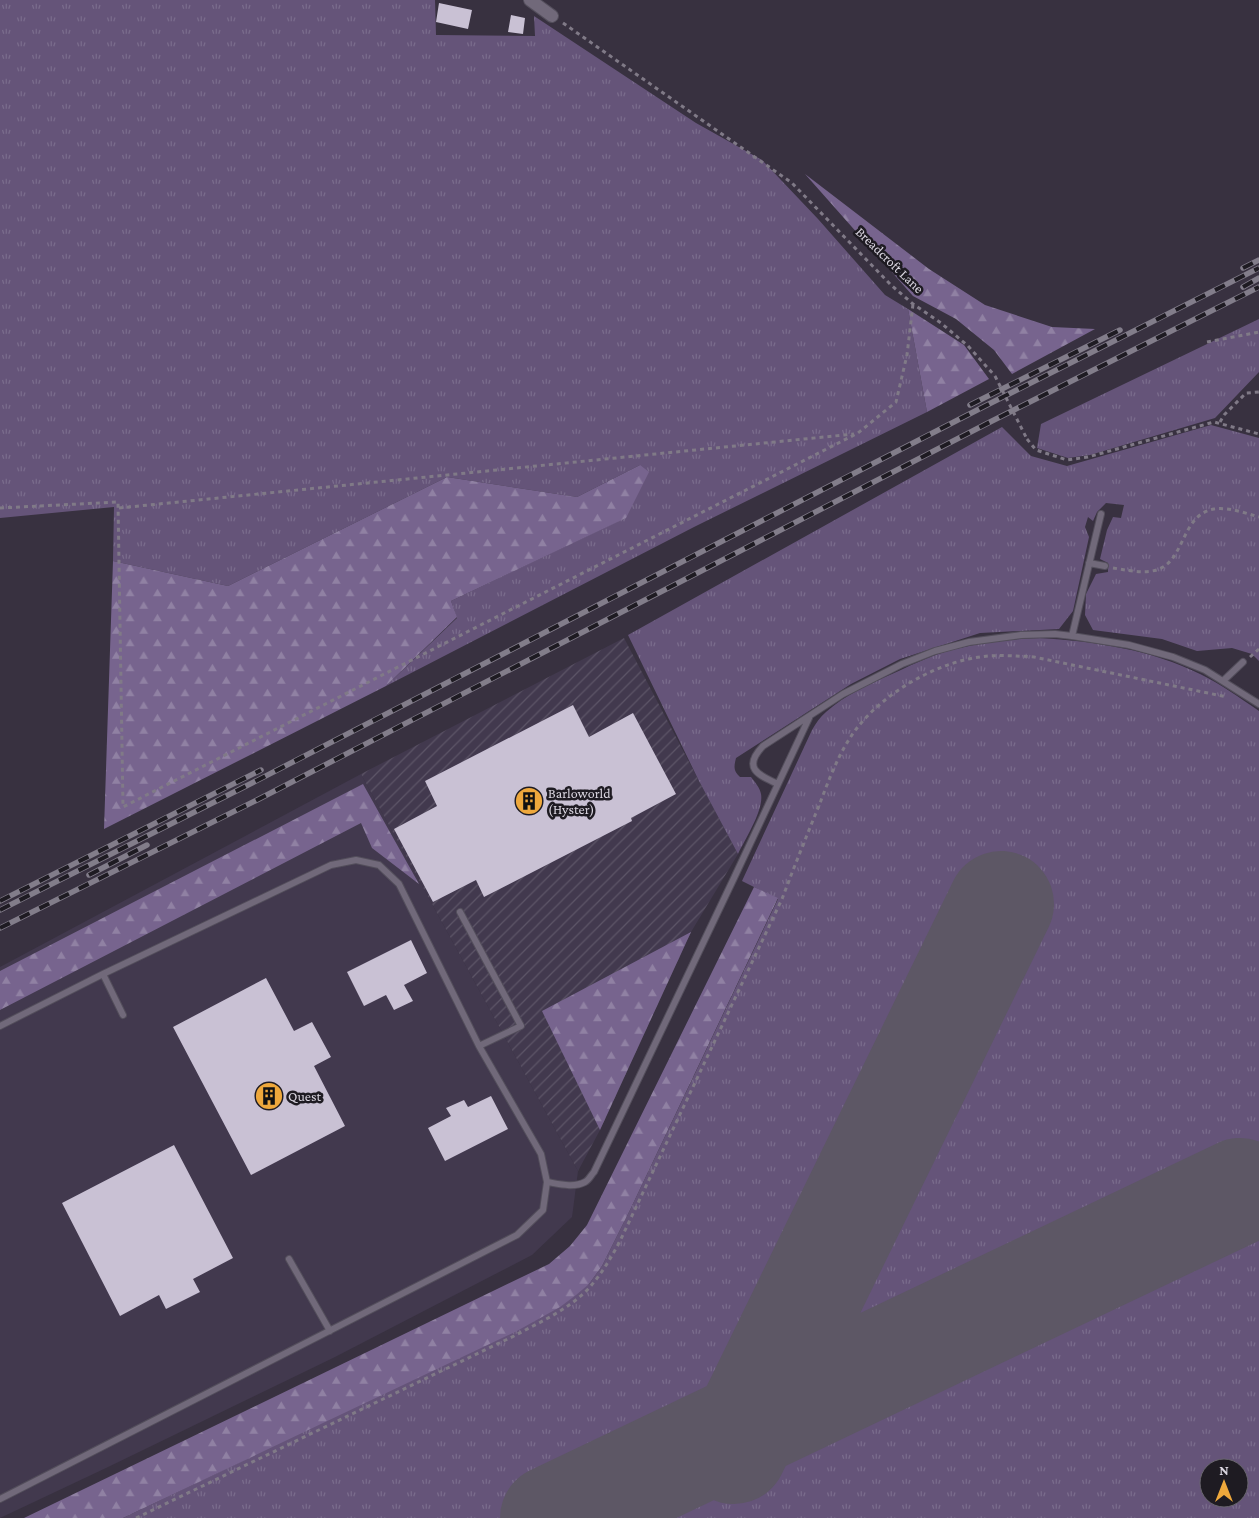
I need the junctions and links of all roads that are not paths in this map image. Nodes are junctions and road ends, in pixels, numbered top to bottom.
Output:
1 (530, 0) edge
2 (552, 16) road end
3 (1101, 514) dead end
4 (1089, 563) junction
5 (1105, 566) road end
6 (1072, 636) junction
7 (1244, 662) dead end
8 (1223, 681) junction
9 (1259, 704) edge
10 (810, 716) junction
11 (778, 784) junction
12 (460, 912) dead end
13 (103, 974) junction
14 (123, 1015) dead end
15 (0, 1026) edge
16 (479, 1046) junction
17 (547, 1182) junction
18 (290, 1260) dead end
19 (330, 1331) junction
20 (0, 1499) edge

1 - 2 street
3 - 4 lane
4 - 5 lane
4 - 6 lane
6 - 8 lane
6 - 10 lane
7 - 8 lane
8 - 9 lane
10 - 11 lane
10 - 11 lane
11 - 17 lane
12 - 16 lane
13 - 14 lane
13 - 15 lane
13 - 16 lane
16 - 17 lane
17 - 19 lane
18 - 19 lane
19 - 20 lane

